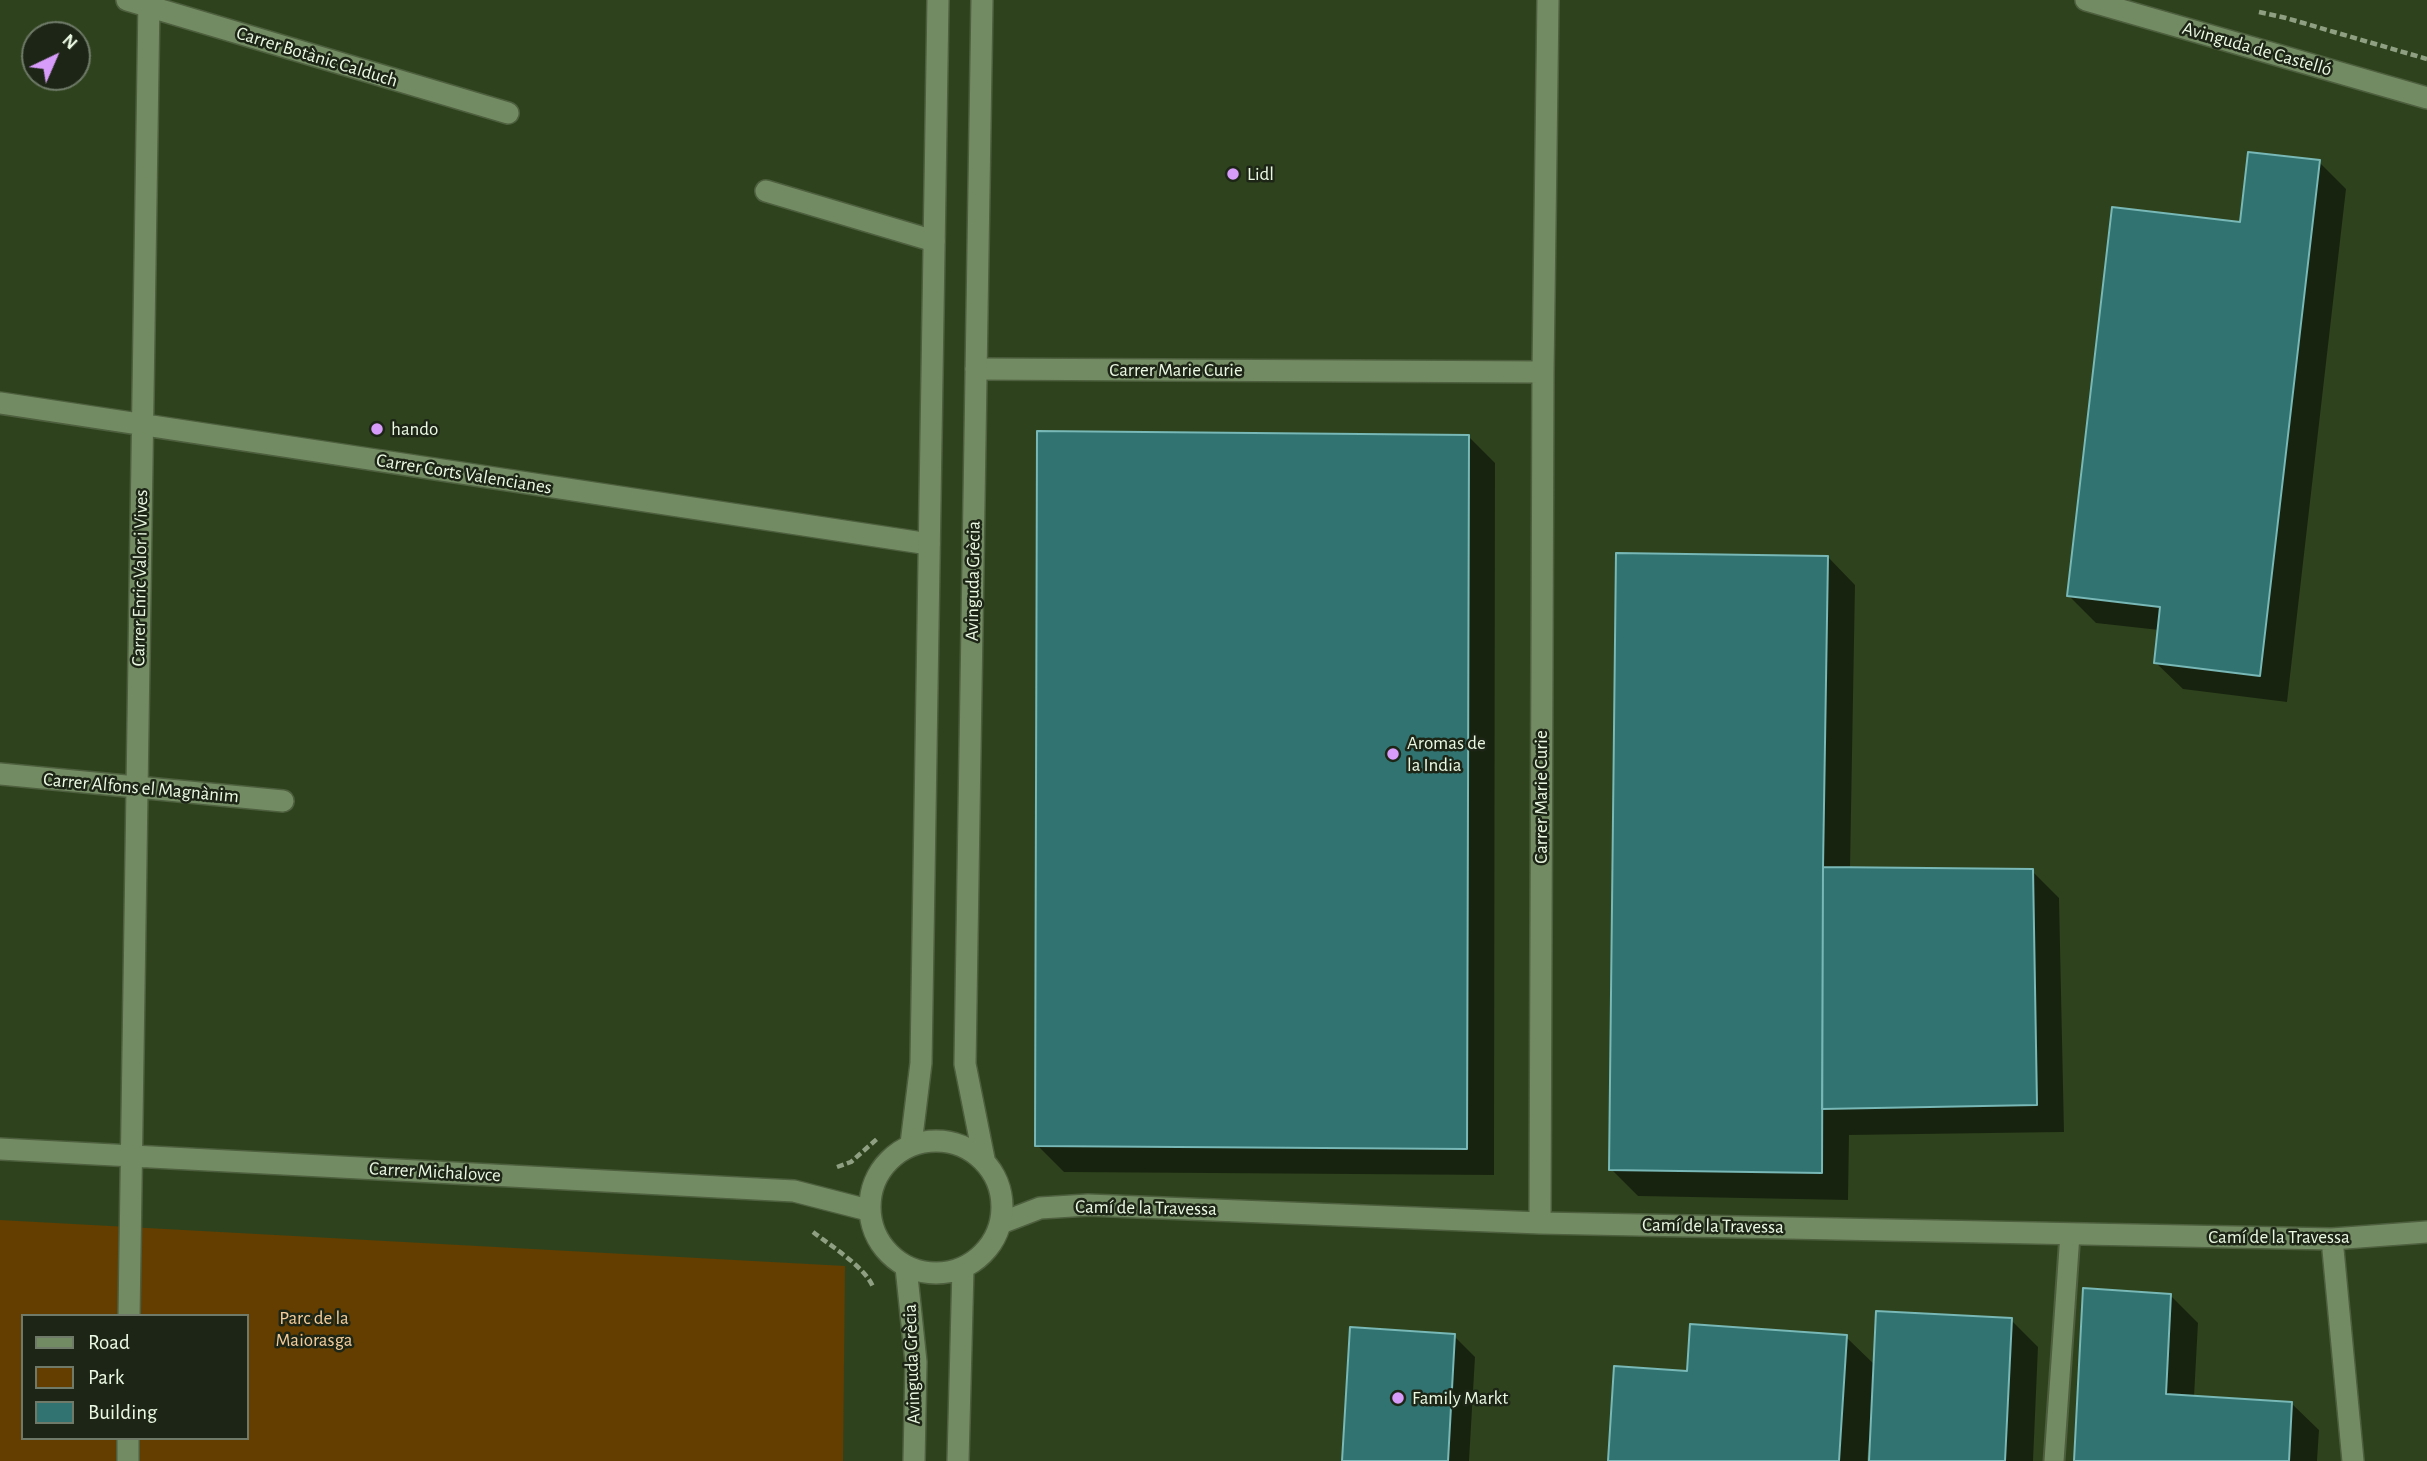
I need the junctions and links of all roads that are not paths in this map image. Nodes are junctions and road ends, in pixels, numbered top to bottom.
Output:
1 (127, 0) edge
2 (938, 0) edge
3 (982, 0) edge
4 (1548, 0) edge
5 (2086, 0) edge
6 (149, 4) edge
7 (2427, 98) edge
8 (508, 113) dead end
9 (766, 191) dead end
10 (933, 240) junction
11 (976, 369) junction
12 (1543, 372) junction
13 (0, 403) edge
14 (143, 425) junction
15 (929, 544) junction
16 (0, 774) edge
17 (137, 787) junction
18 (283, 801) dead end
19 (911, 1144) junction
20 (0, 1149) edge
21 (131, 1156) junction
22 (984, 1159) junction
23 (868, 1210) junction
24 (1001, 1223) junction
25 (1540, 1223) junction
26 (2427, 1231) edge
27 (2070, 1234) junction
28 (2332, 1239) junction
29 (906, 1267) junction
30 (963, 1268) junction
31 (129, 1314) edge
32 (128, 1440) edge
33 (128, 1461) edge
34 (914, 1461) edge
35 (958, 1461) edge
36 (2054, 1461) edge
37 (2353, 1461) edge

1 - 6 street, Carrer Botànic Calduch
2 - 10 street
3 - 11 street, Avinguda Grècia
4 - 12 street, Carrer Marie Curie
5 - 7 street, Avinguda de Castelló
6 - 8 street, Carrer Botànic Calduch
6 - 14 street, Carrer Enric Valor i Vives
9 - 10 street
10 - 15 street
11 - 12 street, Carrer Marie Curie
11 - 22 street, Avinguda Grècia
12 - 25 street, Carrer Marie Curie
13 - 14 street, Carrer Corts Valencianes
14 - 15 street, Carrer Corts Valencianes
14 - 17 street, Carrer Enric Valor i Vives
15 - 19 street
16 - 17 street, Carrer Alfons el Magnànim
17 - 18 street, Carrer Alfons el Magnànim
17 - 21 street, Carrer Enric Valor i Vives
19 - 22 street
19 - 23 street
20 - 21 street, Carrer Michalovce
21 - 23 street, Carrer Michalovce
21 - 31 street, Carrer Enric Valor i Vives
22 - 24 street
23 - 29 street
24 - 25 street, Camí de la Travessa
24 - 30 street
25 - 27 street, Camí de la Travessa
26 - 28 street, Camí de la Travessa
27 - 28 street, Camí de la Travessa
27 - 36 lane
28 - 37 street
29 - 30 street
29 - 34 street, Avinguda Grècia
30 - 35 street
32 - 33 street

